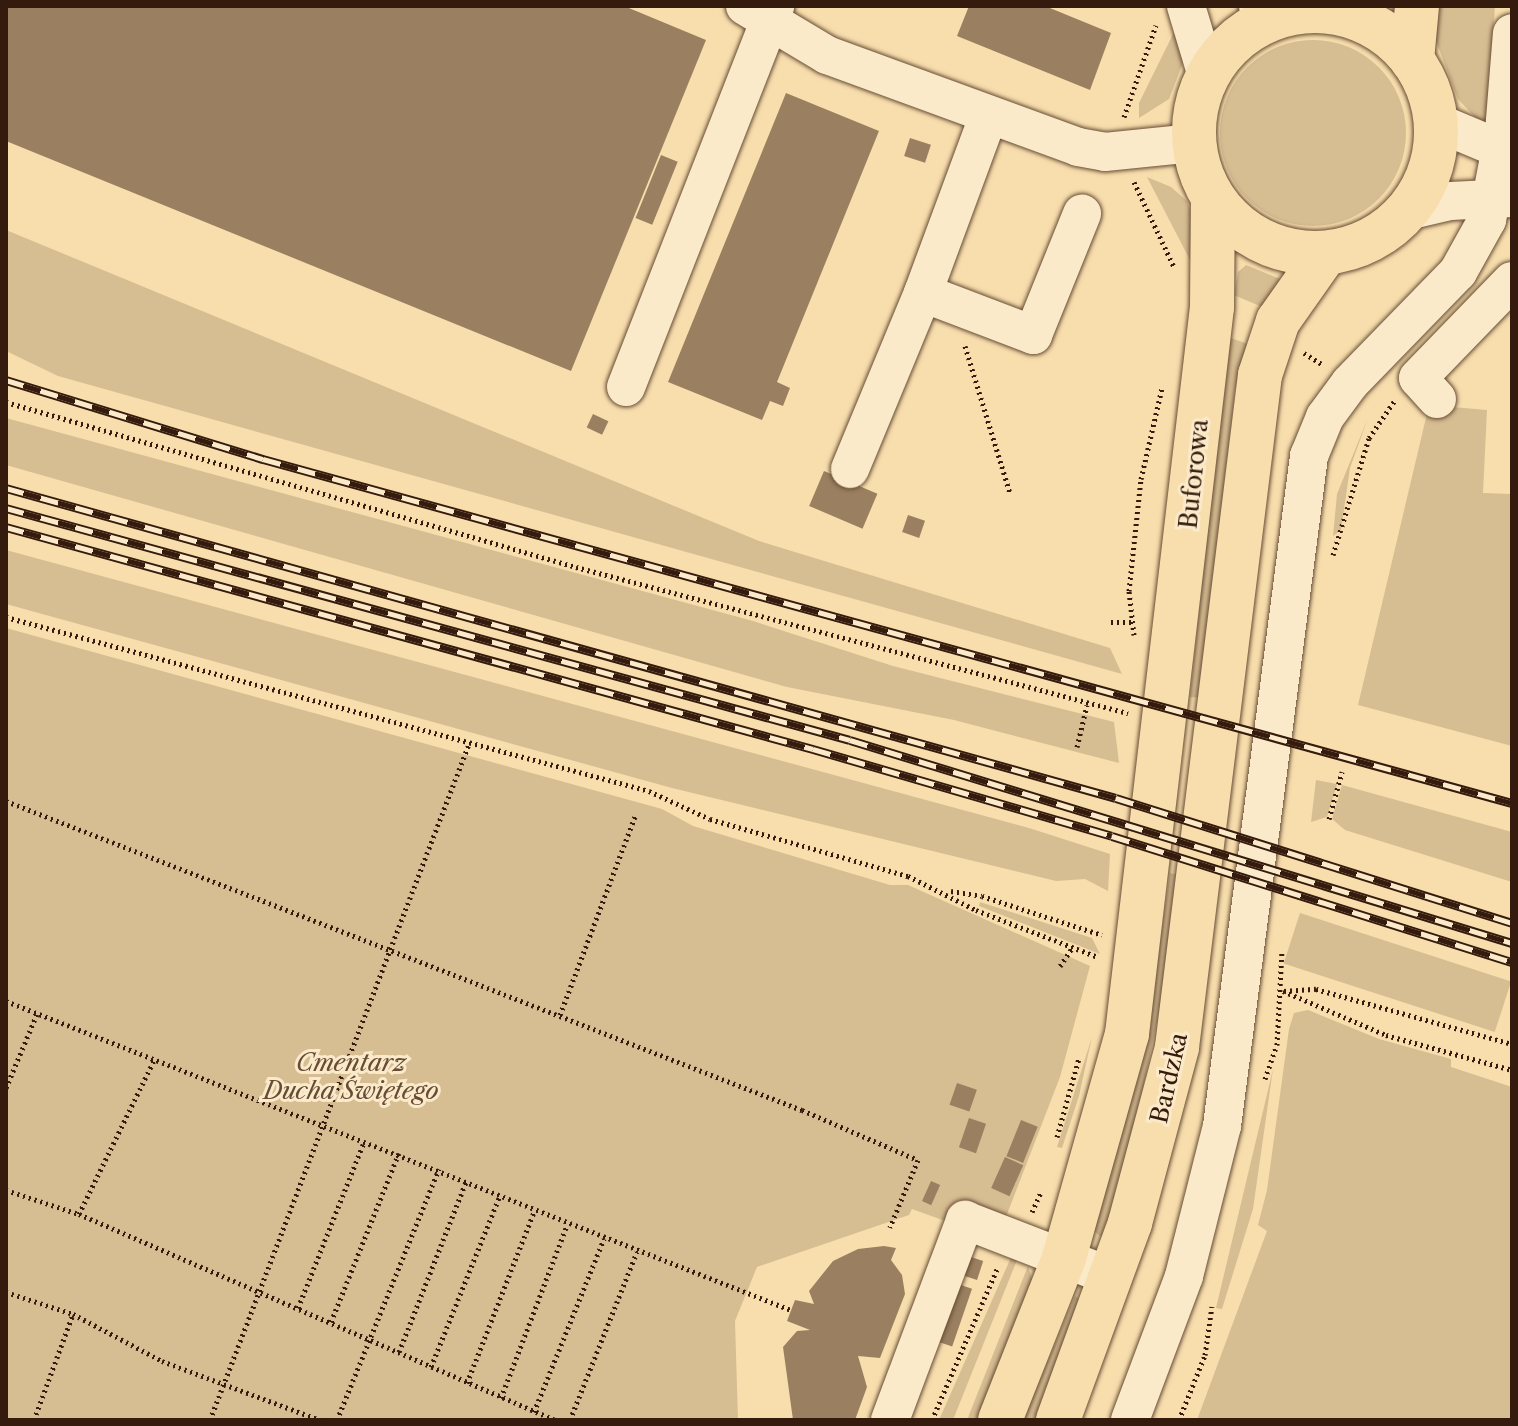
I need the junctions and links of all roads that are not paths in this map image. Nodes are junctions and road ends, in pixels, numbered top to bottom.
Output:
1 (1417, 6) edge
2 (1336, 9) edge
3 (1174, 10) edge
4 (763, 11) edge
5 (1264, 12) edge
6 (1512, 33) edge
7 (1412, 60) junction
8 (1207, 76) junction
9 (988, 117) junction
10 (1436, 122) junction
11 (1194, 143) junction
12 (1506, 152) edge
13 (1213, 198) junction
14 (1502, 199) edge
15 (1407, 211) junction
16 (1082, 214) dead end
17 (1326, 253) junction
18 (1512, 281) edge
19 (937, 298) junction
20 (626, 387) dead end
21 (1428, 388) road end
22 (850, 469) dead end
23 (1064, 1258) junction
24 (1112, 1277) junction
25 (890, 1420) edge
26 (1000, 1420) edge
27 (1058, 1420) edge
28 (1130, 1420) edge

1 - 7 main road
2 - 5 main road
2 - 7 main road
3 - 8 street
4 - 9 street
4 - 20 street
5 - 8 main road
6 - 12 street
7 - 10 main road
8 - 11 main road
9 - 11 street
9 - 19 street
10 - 12 street
10 - 15 main road
11 - 13 main road
12 - 14 street
13 - 17 main road
13 - 23 main road, Buforowa
14 - 15 street
14 - 28 street
15 - 17 main road
16 - 19 street
17 - 24 main road, Bardzka
18 - 21 street
19 - 22 street
23 - 24 street
23 - 25 street
23 - 26 main road
24 - 27 main road, Bardzka

